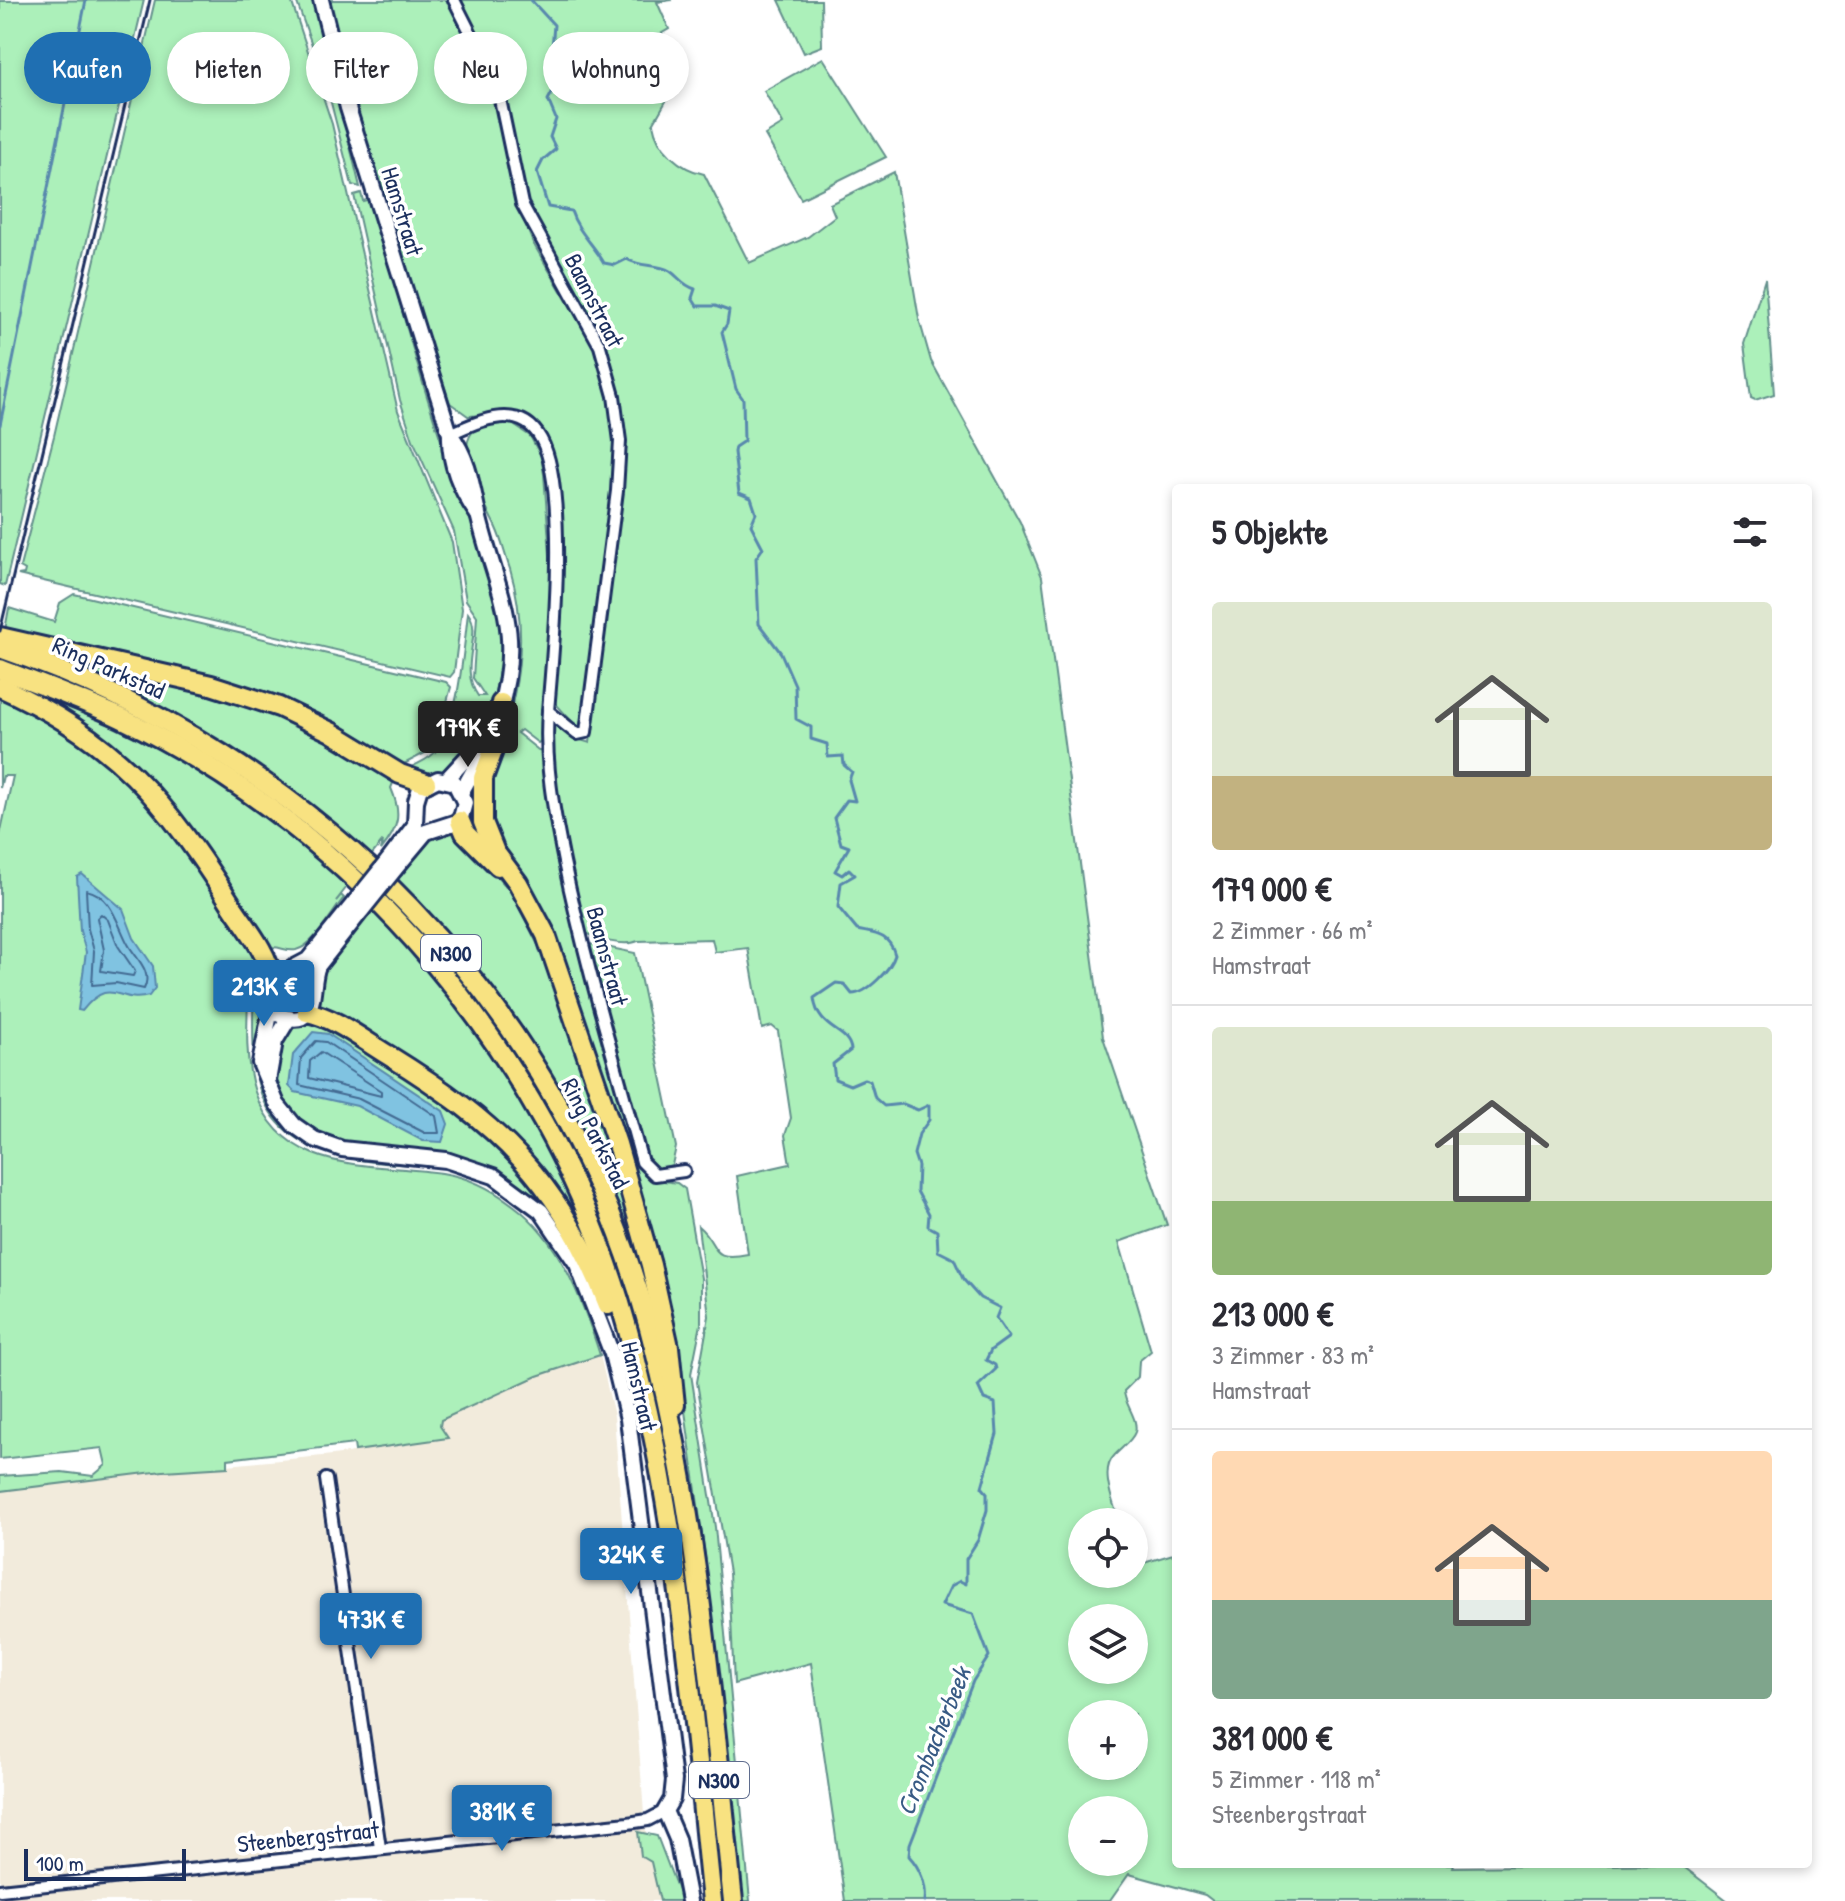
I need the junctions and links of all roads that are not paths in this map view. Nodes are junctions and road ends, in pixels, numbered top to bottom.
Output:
1 (321, 0) edge
2 (454, 0) edge
3 (450, 434) junction
4 (0, 637) edge
5 (0, 648) edge
6 (0, 669) edge
7 (0, 687) edge
8 (501, 703) junction
9 (548, 711) junction
10 (447, 779) junction
11 (426, 783) junction
12 (462, 791) junction
13 (460, 821) junction
14 (391, 865) junction
15 (518, 883) junction
16 (358, 907) junction
17 (272, 979) junction
18 (271, 1009) junction
19 (298, 1015) junction
20 (268, 1081) junction
21 (684, 1171) dead end
22 (644, 1397) junction
23 (675, 1448) junction
24 (326, 1479) dead end
25 (665, 1811) junction
26 (380, 1848) junction
27 (0, 1890) edge
28 (689, 1901) edge
29 (712, 1901) edge
30 (733, 1901) edge

1 - 3 main road, Hamstraat
2 - 9 street, Baamstraat
3 - 8 main road, Hamstraat
3 - 9 street, Baamstraat
4 - 11 highway
5 - 23 highway, Ring Parkstad / N300
6 - 22 highway, Ring Parkstad / N300
7 - 17 highway
8 - 10 main road, Hamstraat
8 - 12 main road, Hamstraat
8 - 15 highway, N300
9 - 21 street, Baamstraat
10 - 11 main road
10 - 12 main road
11 - 14 main road
12 - 13 main road, Hamstraat
13 - 14 main road
13 - 15 highway, N300
14 - 16 main road, bridge
15 - 23 highway, N300
16 - 17 main road
16 - 19 main road
17 - 18 main road, Hamstraat
18 - 19 main road
18 - 20 main road, Hamstraat
19 - 20 main road
19 - 22 highway, N300
20 - 25 main road, Hamstraat
22 - 29 highway, Ring Parkstad / N300
23 - 30 highway, Ring Parkstad / N300
24 - 26 street
25 - 26 street, Steenbergstraat
25 - 28 main road
26 - 27 street, Steenbergstraat

